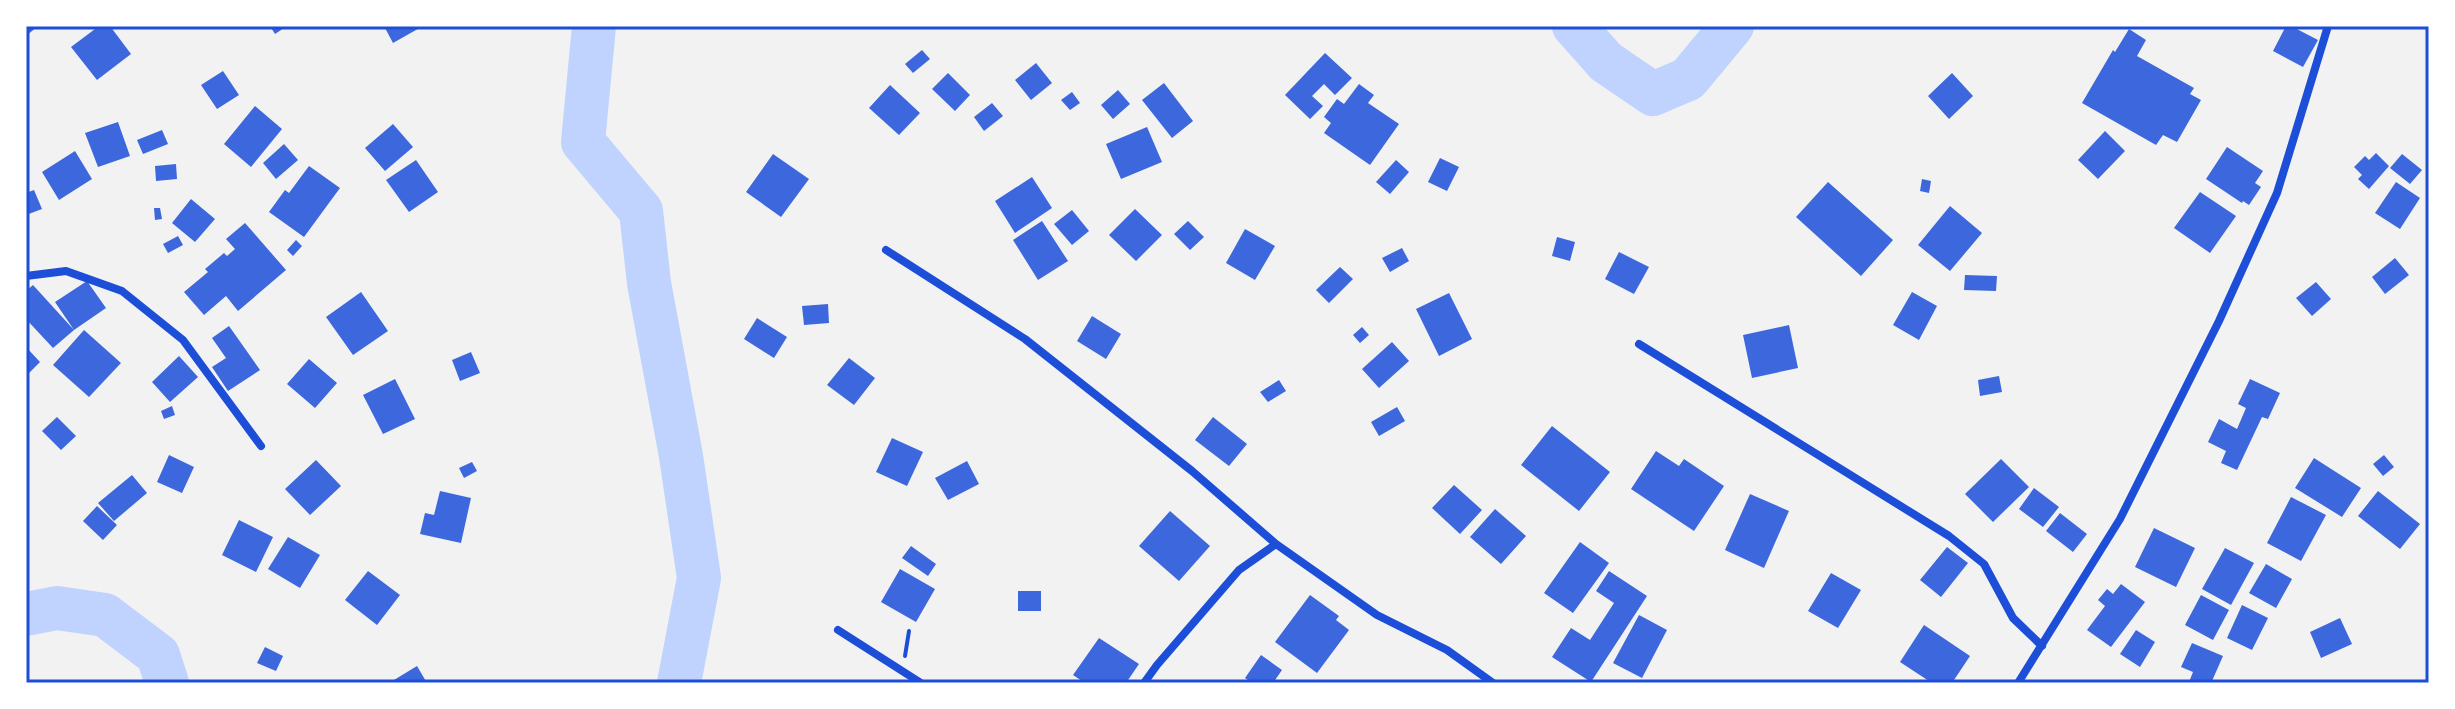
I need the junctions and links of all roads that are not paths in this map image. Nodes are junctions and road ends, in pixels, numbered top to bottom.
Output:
1 (2328, 26) edge
2 (886, 250) dead end
3 (26, 276) edge
4 (1639, 344) dead end
5 (261, 446) dead end
6 (1276, 544) junction
7 (838, 630) dead end
8 (2042, 646) junction
9 (921, 683) edge
10 (1144, 683) edge
11 (1493, 683) edge
12 (2018, 683) edge

1 - 8 street
2 - 6 street
3 - 5 street
4 - 8 street
6 - 10 street
6 - 11 street
7 - 9 street
8 - 12 street

